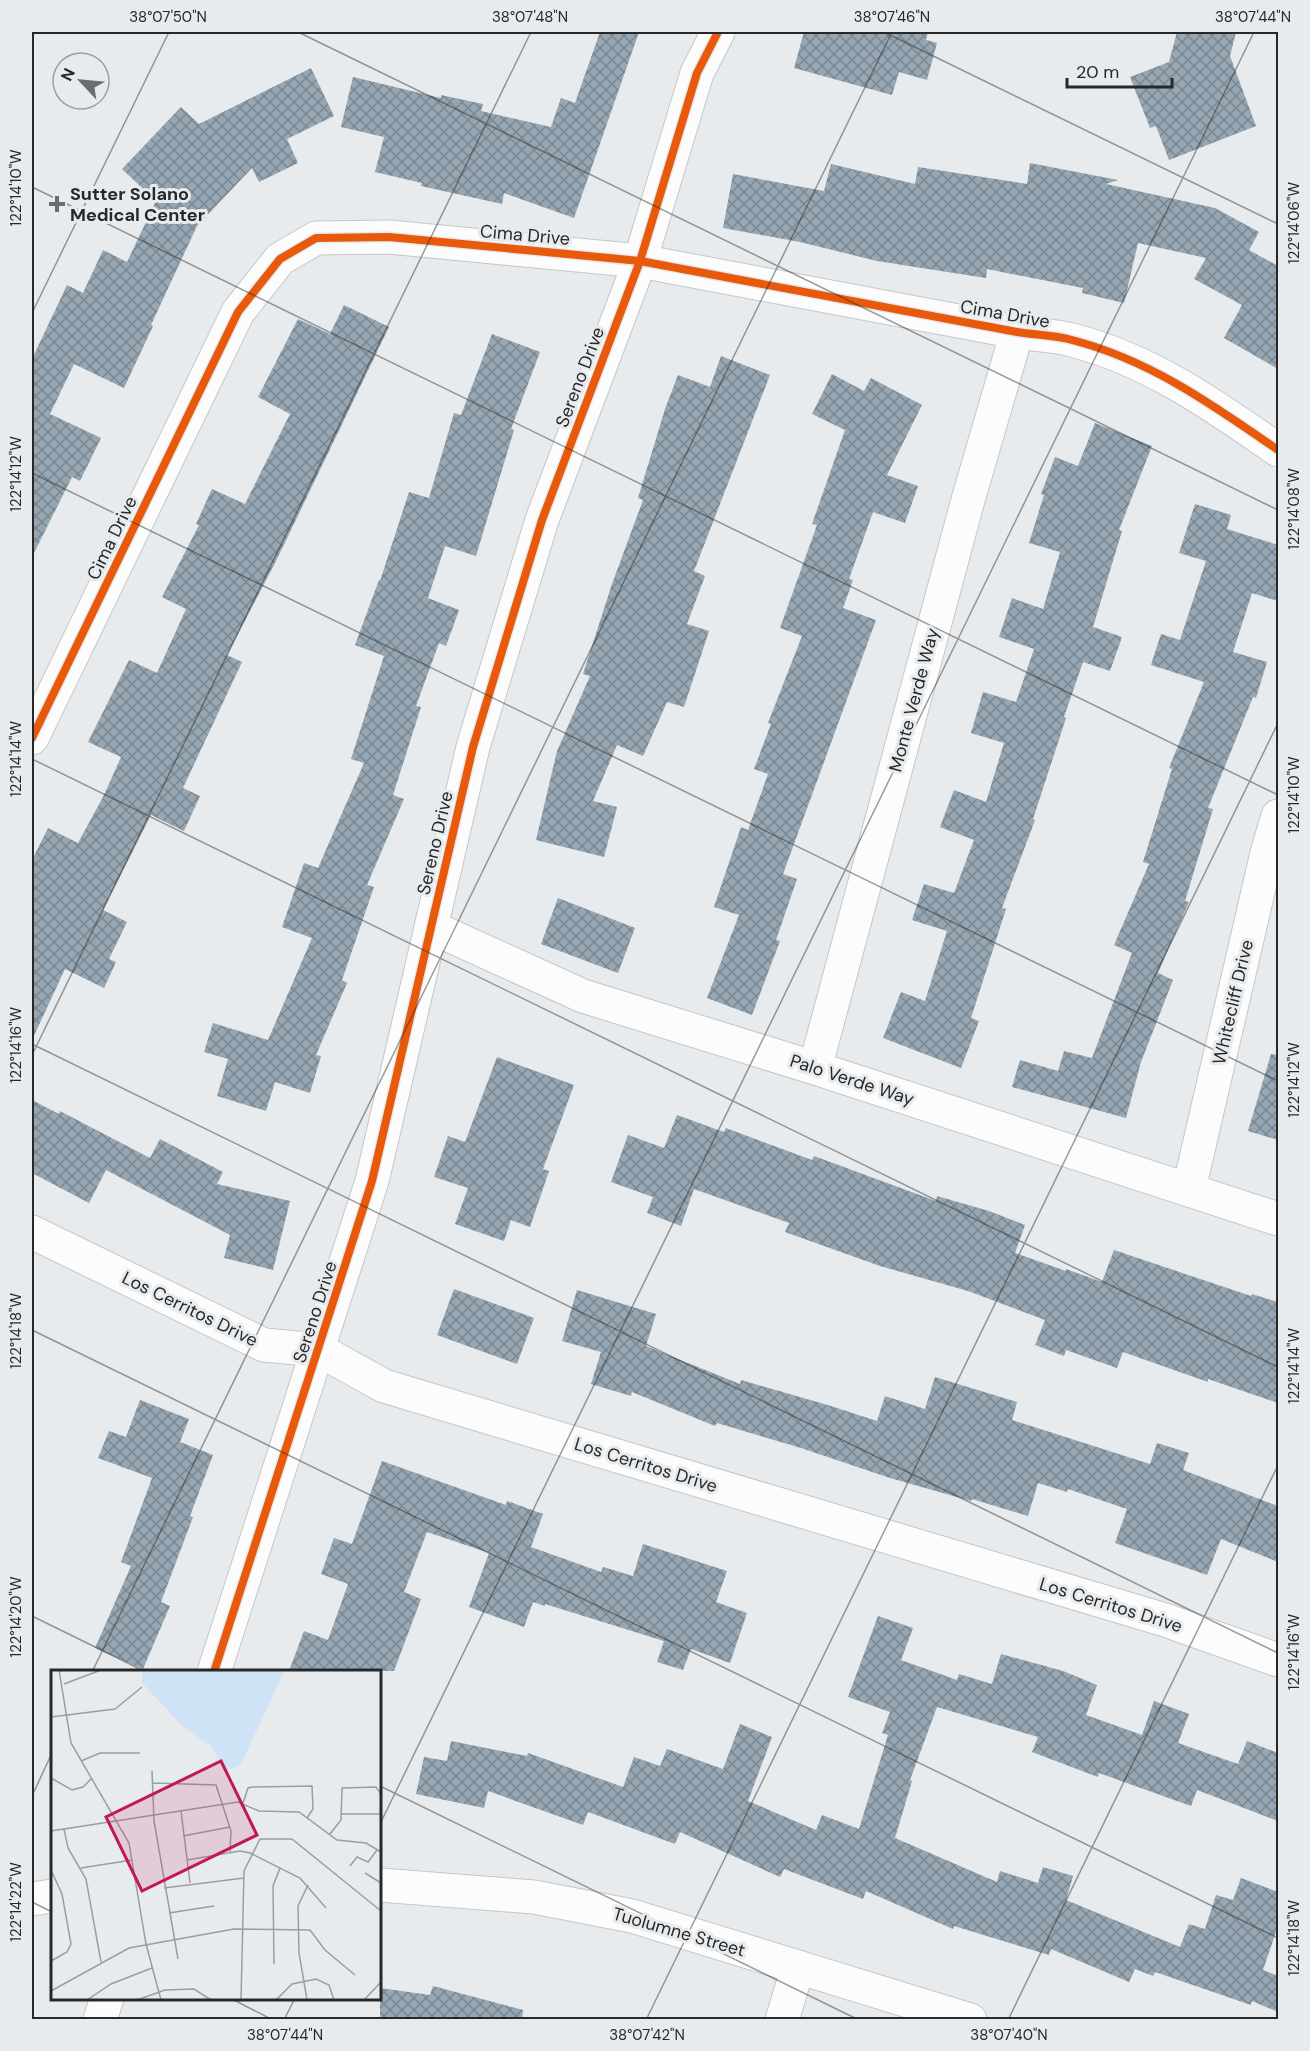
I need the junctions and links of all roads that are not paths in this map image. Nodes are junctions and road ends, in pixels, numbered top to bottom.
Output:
1 (718, 32) edge
2 (640, 261) junction
3 (1017, 332) junction
4 (1278, 450) edge
5 (32, 738) edge
6 (1278, 816) edge
7 (431, 927) junction
8 (815, 1068) junction
9 (1189, 1189) junction
10 (1278, 1220) edge
11 (32, 1232) edge
12 (319, 1350) junction
13 (1278, 1660) edge
14 (214, 1670) edge
15 (381, 1885) edge
16 (51, 1896) edge
17 (32, 1899) edge
18 (798, 1966) junction
19 (106, 2000) edge
20 (100, 2019) edge
21 (782, 2019) edge
22 (970, 2019) edge

1 - 2 street, Sereno Drive
2 - 3 street, Cima Drive
2 - 5 street, Cima Drive
2 - 7 street, Sereno Drive
3 - 4 street, Cima Drive
3 - 8 street, Monte Verde Way
6 - 9 street, Whitecliff Drive
7 - 8 street, Palo Verde Way
7 - 12 street, Sereno Drive
8 - 9 street, Palo Verde Way
9 - 10 street, Palo Verde Way
11 - 12 street, Los Cerritos Drive
12 - 13 street, Los Cerritos Drive
12 - 14 street, Sereno Drive
15 - 18 street, Tuolumne Street
16 - 17 street
18 - 21 street
18 - 22 street, Tuolumne Street
19 - 20 street

